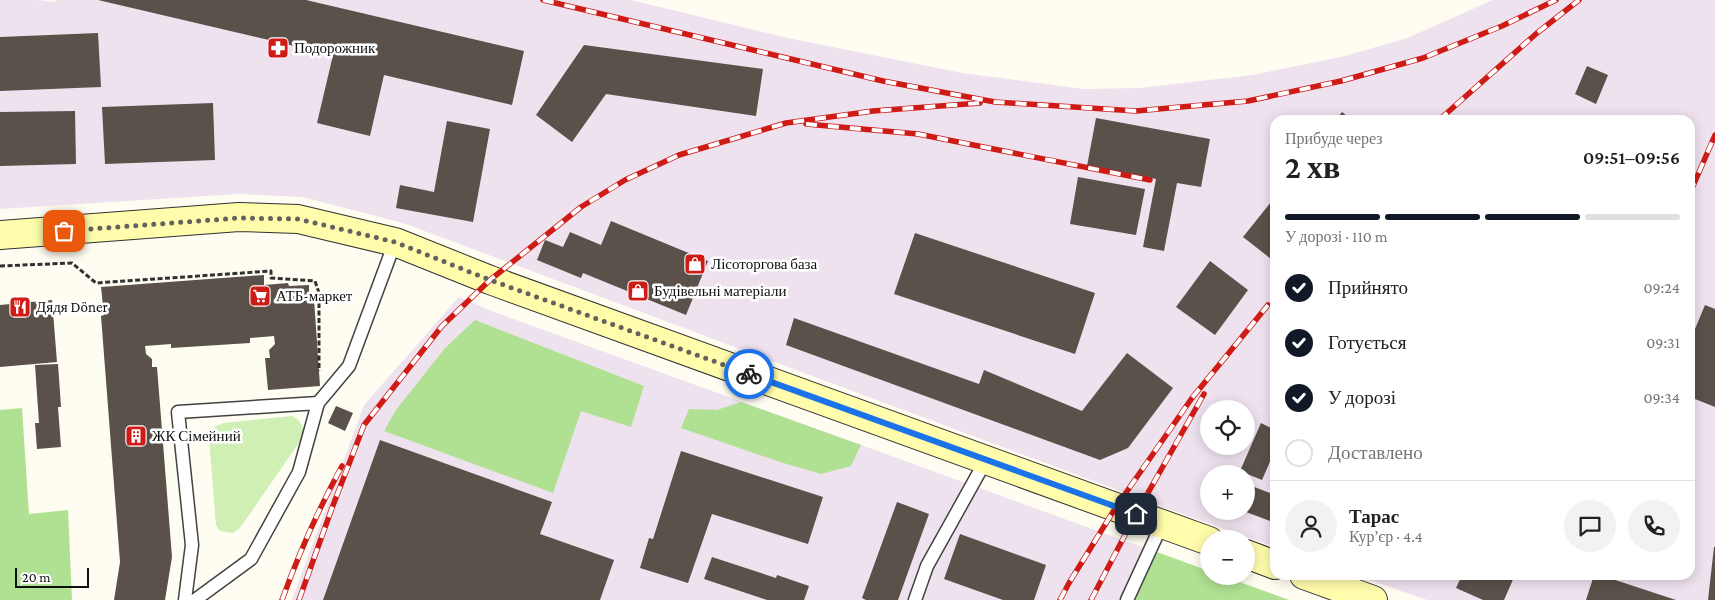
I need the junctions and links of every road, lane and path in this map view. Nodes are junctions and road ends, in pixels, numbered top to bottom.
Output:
1 (0, 236) edge
2 (395, 242) junction
3 (0, 266) edge
4 (320, 377) dead end
5 (318, 403) junction
6 (986, 460) junction
7 (1162, 524) junction
8 (1200, 538) edge
9 (1255, 557) edge
10 (1270, 563) edge
11 (1318, 580) edge
12 (185, 600) edge
13 (196, 600) edge
14 (915, 600) edge
15 (1127, 600) edge
16 (1373, 600) edge

1 - 2 main road
2 - 5 lane
2 - 6 main road
3 - 4 path
5 - 12 lane
5 - 13 lane
6 - 7 main road
6 - 14 lane
7 - 8 main road
7 - 15 lane
9 - 10 main road
11 - 16 main road

